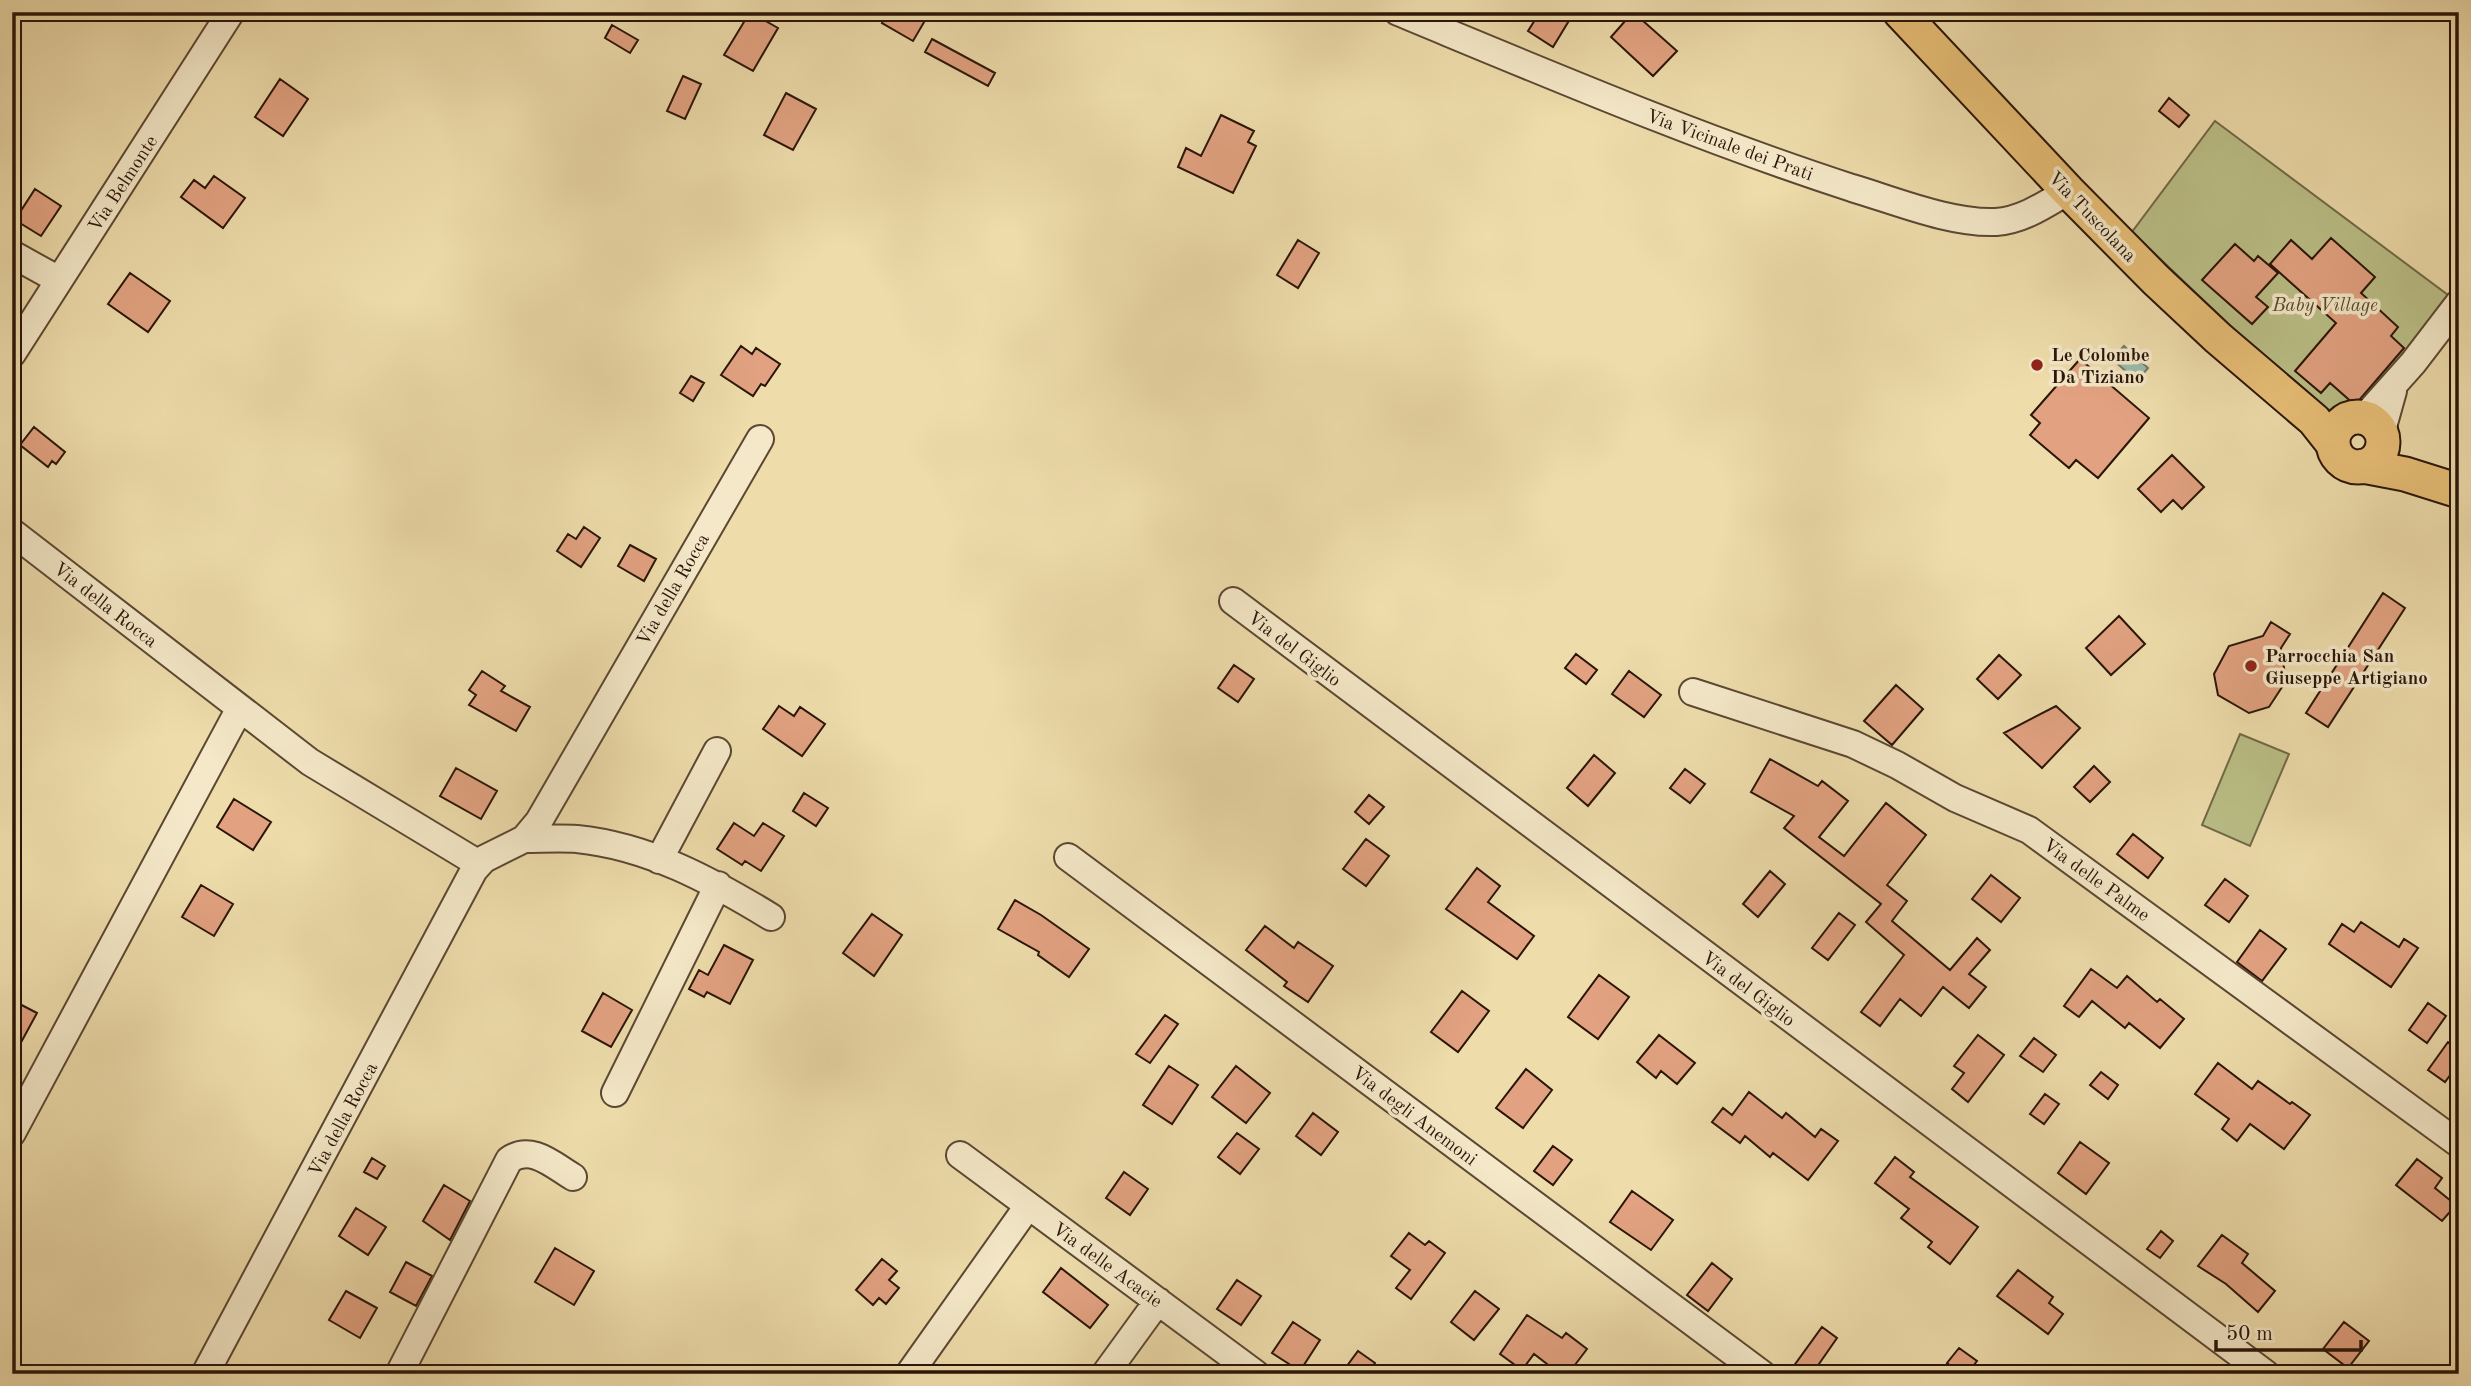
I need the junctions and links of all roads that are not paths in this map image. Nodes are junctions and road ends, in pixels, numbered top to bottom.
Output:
1 (231, 12) edge
2 (1398, 12) edge
3 (1900, 12) edge
4 (2068, 191) junction
5 (12, 254) edge
6 (59, 280) junction
7 (2459, 303) edge
8 (12, 354) edge
9 (2357, 429) junction
10 (760, 439) dead end
11 (2454, 489) edge
12 (12, 532) edge
13 (1233, 601) dead end
14 (1693, 692) dead end
15 (240, 708) junction
16 (717, 751) dead end
17 (523, 839) junction
18 (1068, 856) dead end
19 (659, 860) junction
20 (479, 864) junction
21 (718, 885) junction
22 (771, 917) dead end
23 (615, 1093) dead end
24 (12, 1133) edge
25 (2459, 1144) edge
26 (960, 1154) dead end
27 (573, 1177) dead end
28 (1028, 1206) junction
29 (1158, 1301) junction
30 (205, 1374) edge
31 (399, 1374) edge
32 (909, 1374) edge
33 (1105, 1374) edge
34 (1256, 1374) edge
35 (1762, 1374) edge
36 (2266, 1374) edge

1 - 6 street, Via Belmonte
2 - 4 street, Via Vicinale dei Prati
3 - 4 main road, Via Tuscolana
4 - 9 main road, Via Tuscolana
5 - 6 street
6 - 8 street, Via Belmonte
7 - 9 street
9 - 11 main road, Via Tuscolana
9 - 11 main road, Via Tuscolana
10 - 17 street, Via della Rocca
12 - 15 street, Via della Rocca
13 - 36 street, Via del Giglio
14 - 25 street, Via delle Palme
15 - 20 street, Via della Rocca
15 - 24 street
16 - 19 street
17 - 19 street
17 - 20 street, Via della Rocca
18 - 35 street, Via degli Anemoni
19 - 21 street
20 - 30 street, Via della Rocca
21 - 22 street
21 - 23 street
26 - 28 street, Via delle Acacie
27 - 31 street
28 - 29 street, Via delle Acacie
28 - 32 street
29 - 33 street
29 - 34 street, Via delle Acacie

